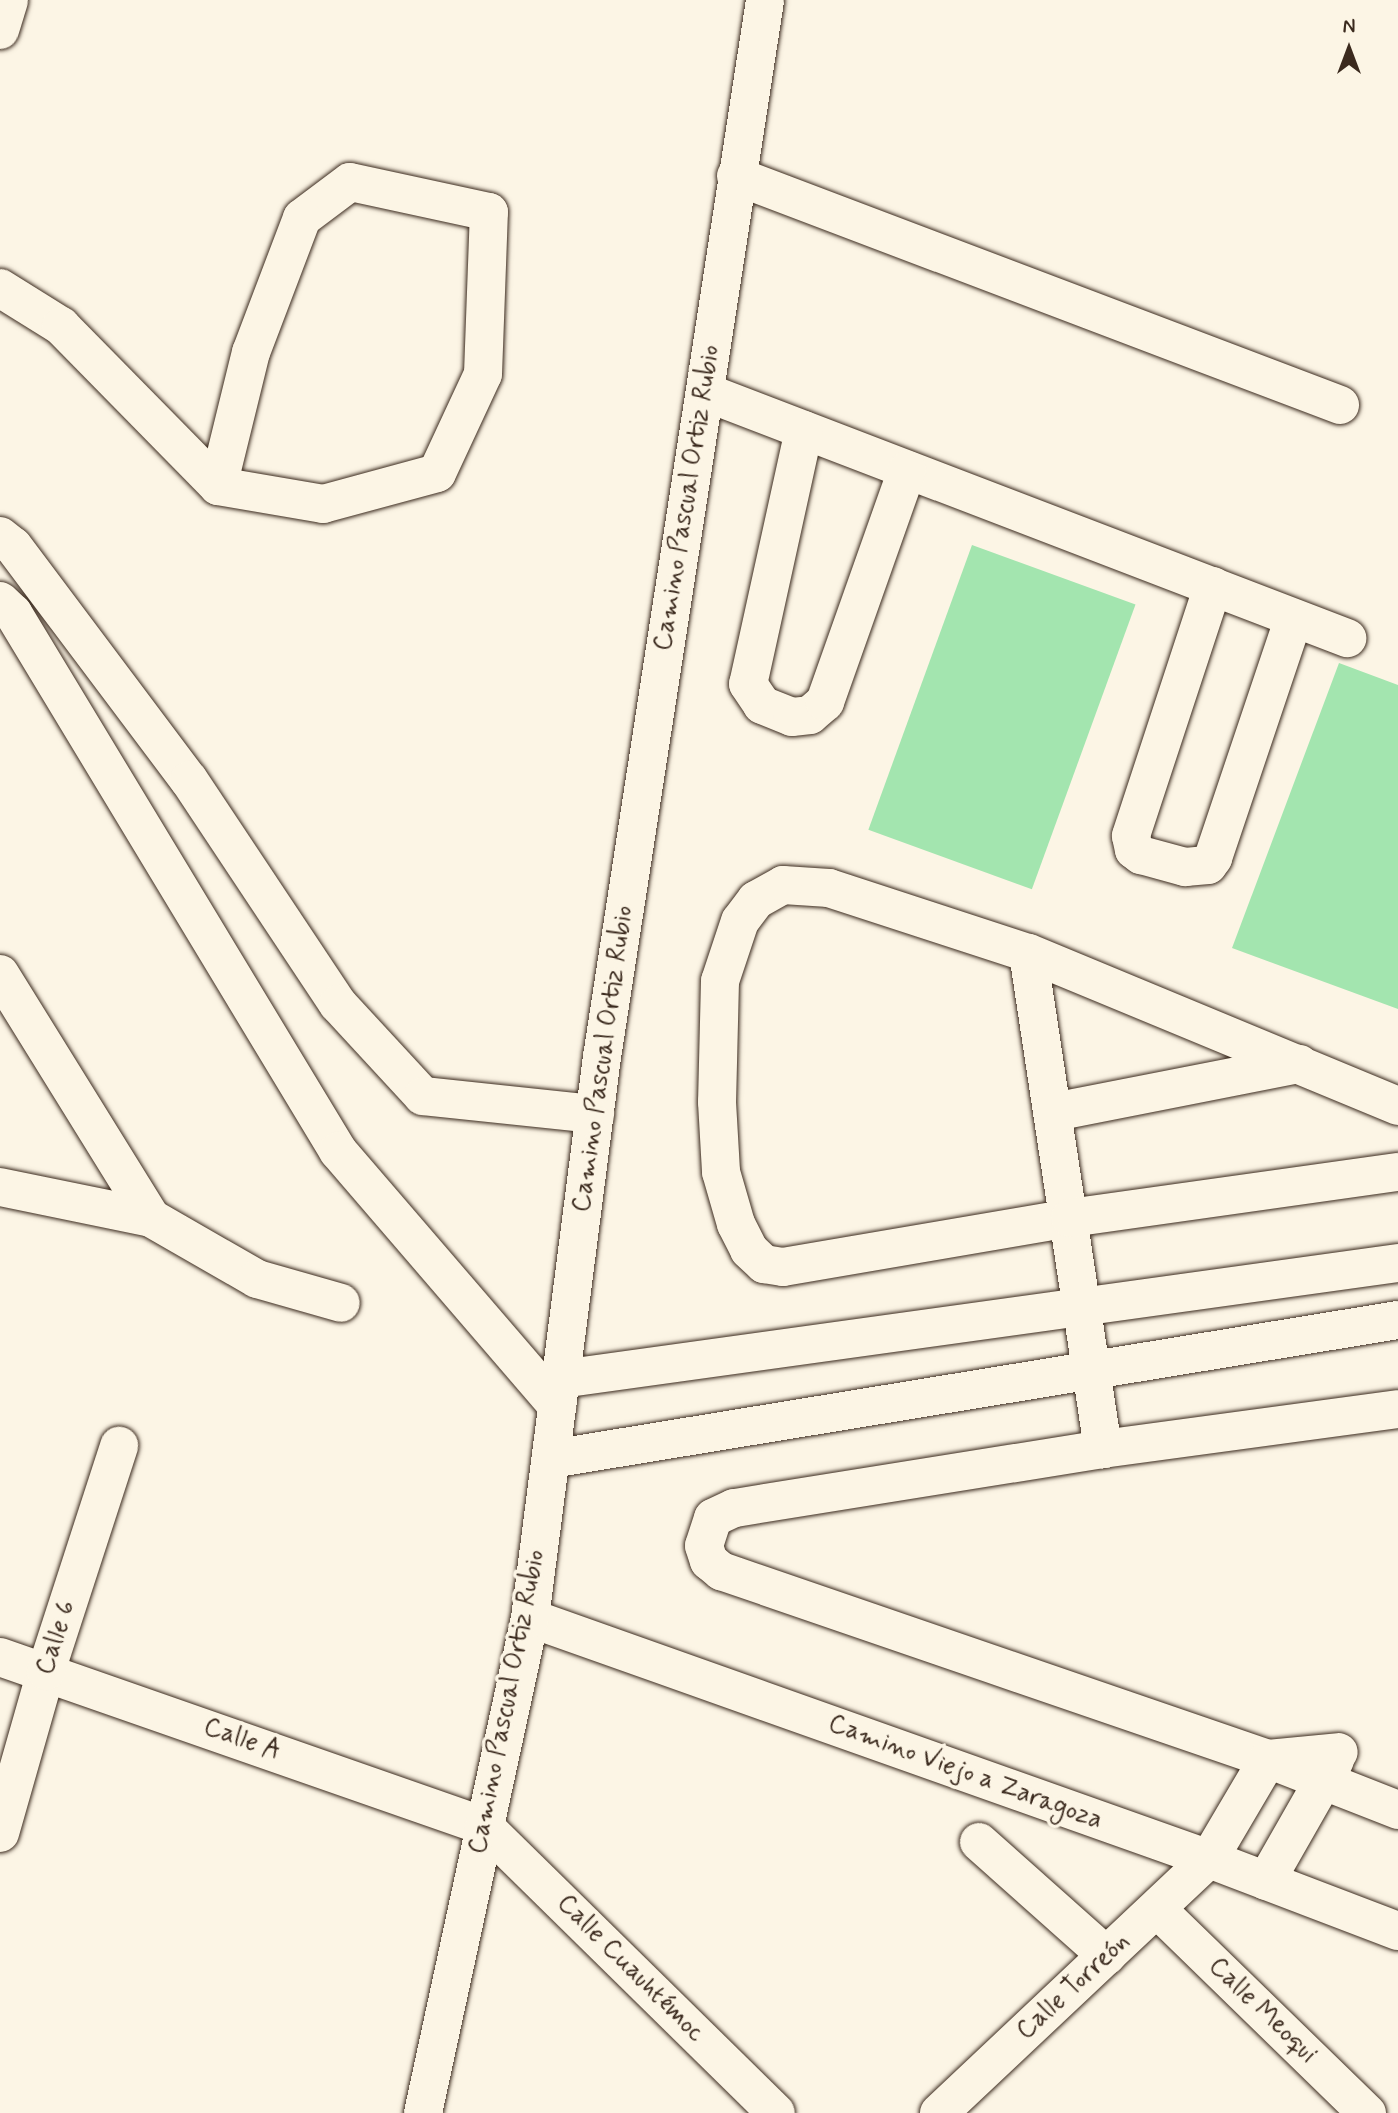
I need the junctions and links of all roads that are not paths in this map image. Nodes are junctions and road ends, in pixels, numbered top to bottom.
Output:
1 (9, 0) edge
2 (765, 0) edge
3 (0, 30) edge
4 (736, 176) junction
5 (0, 288) edge
6 (705, 392) junction
7 (1340, 405) dead end
8 (804, 430) junction
9 (907, 470) junction
10 (218, 486) junction
11 (0, 536) edge
12 (1213, 586) junction
13 (0, 601) edge
14 (1294, 618) junction
15 (1348, 638) dead end
16 (1028, 953) junction
17 (0, 974) edge
18 (1299, 1064) junction
19 (1398, 1106) edge
20 (1054, 1112) junction
21 (595, 1114) junction
22 (1398, 1172) edge
23 (0, 1187) edge
24 (151, 1218) junction
25 (1070, 1218) junction
26 (1398, 1263) edge
27 (341, 1303) dead end
28 (1084, 1307) junction
29 (1398, 1320) edge
30 (1093, 1369) junction
31 (559, 1393) junction
32 (1398, 1409) edge
33 (119, 1446) dead end
34 (1103, 1449) junction
35 (551, 1459) junction
36 (530, 1618) junction
37 (0, 1657) edge
38 (46, 1671) junction
39 (1268, 1759) junction
40 (1322, 1783) junction
41 (1398, 1810) edge
42 (484, 1826) junction
43 (0, 1833) edge
44 (979, 1842) dead end
45 (1209, 1859) junction
46 (1266, 1881) junction
47 (1157, 1909) junction
48 (1398, 1931) edge
49 (1107, 1956) junction
50 (423, 2113) edge
51 (776, 2113) edge
52 (939, 2113) edge
53 (1367, 2113) edge

1 - 3 street
2 - 4 street, Camino Pascual Ortiz Rubio
4 - 6 street, Camino Pascual Ortiz Rubio
4 - 7 street
5 - 10 street
6 - 8 street
6 - 21 street, Camino Pascual Ortiz Rubio
8 - 9 street
8 - 9 street
9 - 12 street
10 - 10 street
11 - 21 street
12 - 14 street
12 - 14 street
13 - 31 street
14 - 15 street
16 - 18 street
16 - 20 street
16 - 25 street
17 - 24 street
18 - 19 street
18 - 20 street
20 - 25 street
21 - 31 street, Camino Pascual Ortiz Rubio
22 - 25 street
23 - 24 street
24 - 27 street
25 - 28 street
26 - 28 street
28 - 30 street
28 - 31 street
29 - 30 street
30 - 34 street
30 - 35 street
31 - 35 street, Camino Pascual Ortiz Rubio
32 - 34 street
33 - 38 street, Calle 6
34 - 39 street
35 - 36 street, Camino Pascual Ortiz Rubio
36 - 42 street, Camino Pascual Ortiz Rubio
36 - 45 street, Camino Viejo a Zaragoza
37 - 38 street, Calle A
38 - 42 street, Calle A
38 - 43 street, Calle 6
39 - 40 street
39 - 45 street, Calle Torreón
40 - 41 street
40 - 46 street
42 - 50 street, Camino Pascual Ortiz Rubio
42 - 51 street, Calle Cuauhtémoc
44 - 49 street
45 - 46 street, Camino Viejo a Zaragoza
45 - 47 street, Calle Torreón
46 - 48 street, Camino Viejo a Zaragoza
47 - 49 street, Calle Torreón
47 - 53 street, Calle Meoqui
49 - 52 street, Calle Torreón

